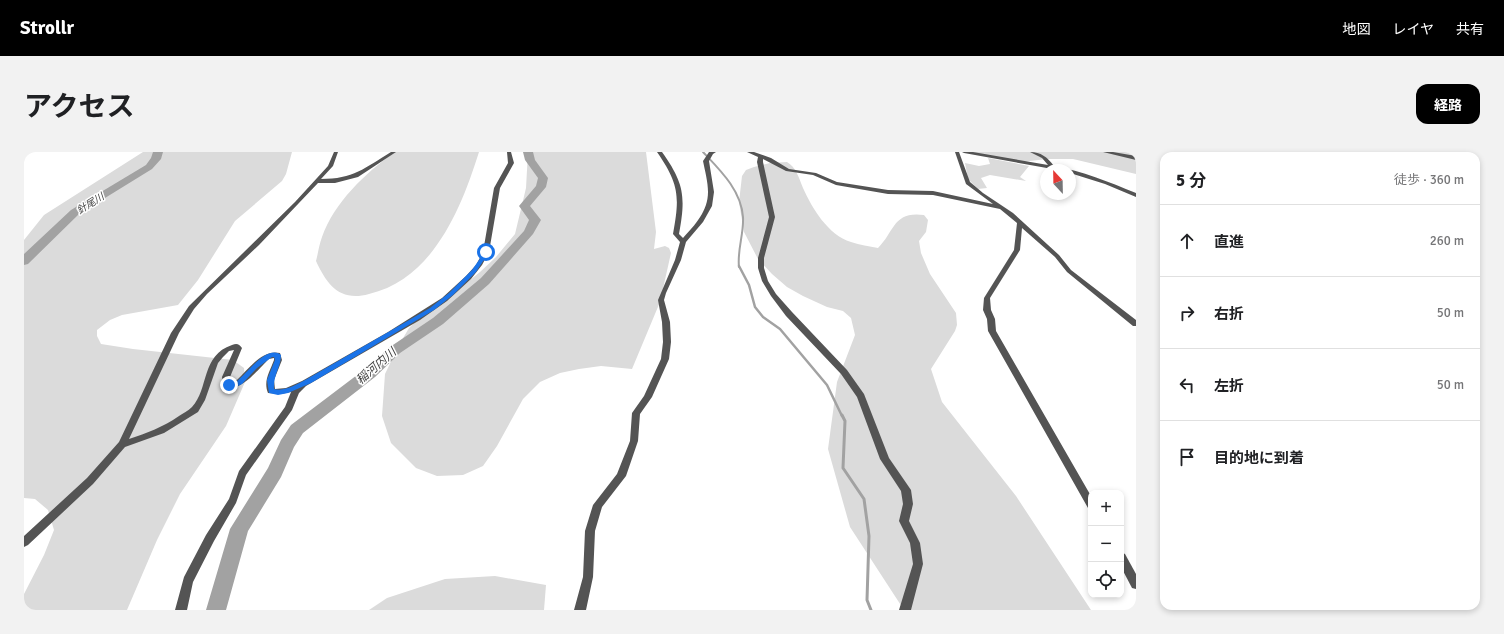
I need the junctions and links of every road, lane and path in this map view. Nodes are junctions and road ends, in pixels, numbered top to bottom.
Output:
1 (336, 152) edge
2 (394, 152) edge
3 (509, 152) edge
4 (659, 152) edge
5 (714, 152) edge
6 (749, 152) edge
7 (957, 152) edge
8 (964, 152) edge
9 (1032, 152) edge
10 (1105, 152) edge
11 (761, 156) junction
12 (1136, 158) edge
13 (1049, 164) edge
14 (1040, 165) edge
15 (1076, 173) edge
16 (317, 181) junction
17 (1136, 195) edge
18 (1002, 208) junction
19 (1020, 223) junction
20 (683, 242) junction
21 (1136, 324) edge
22 (309, 381) junction
23 (122, 444) junction
24 (1088, 500) edge
25 (24, 542) edge
26 (1124, 562) edge
27 (1136, 584) edge
28 (181, 610) edge
29 (580, 610) edge
30 (905, 610) edge

1 - 16 street
2 - 16 street
3 - 22 street
4 - 20 street
5 - 20 street
6 - 11 street
7 - 18 street
8 - 14 street
9 - 13 street
10 - 12 street
11 - 18 street
11 - 30 street
15 - 17 street
16 - 23 street
18 - 19 street
19 - 21 street
19 - 24 street
20 - 29 street
22 - 23 street
22 - 28 street
23 - 25 street
26 - 27 street

